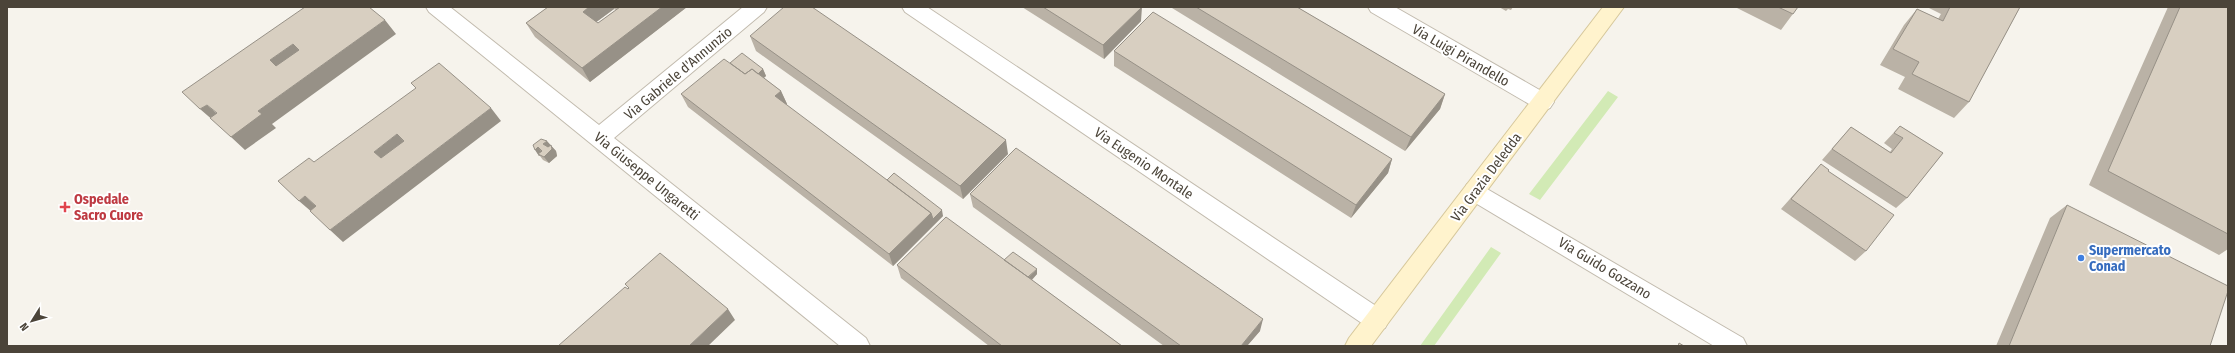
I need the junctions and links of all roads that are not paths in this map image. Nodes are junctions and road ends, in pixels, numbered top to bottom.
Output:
1 (436, 7) edge
2 (757, 7) edge
3 (912, 7) edge
4 (1378, 7) edge
5 (1614, 7) edge
6 (1543, 102) junction
7 (599, 138) junction
8 (1475, 191) junction
9 (1377, 320) junction
10 (858, 346) edge
11 (1357, 346) edge
12 (1735, 346) edge

1 - 7 street, Via Giuseppe Ungaretti
2 - 7 street, Via Gabriele d'Annunzio
3 - 9 street, Via Eugenio Montale
4 - 6 street, Via Luigi Pirandello
5 - 6 street, Via Grazia Deledda
6 - 8 street, Via Grazia Deledda
7 - 10 street, Via Giuseppe Ungaretti
8 - 9 street, Via Grazia Deledda
8 - 12 street, Via Guido Gozzano
9 - 11 street, Via Grazia Deledda

